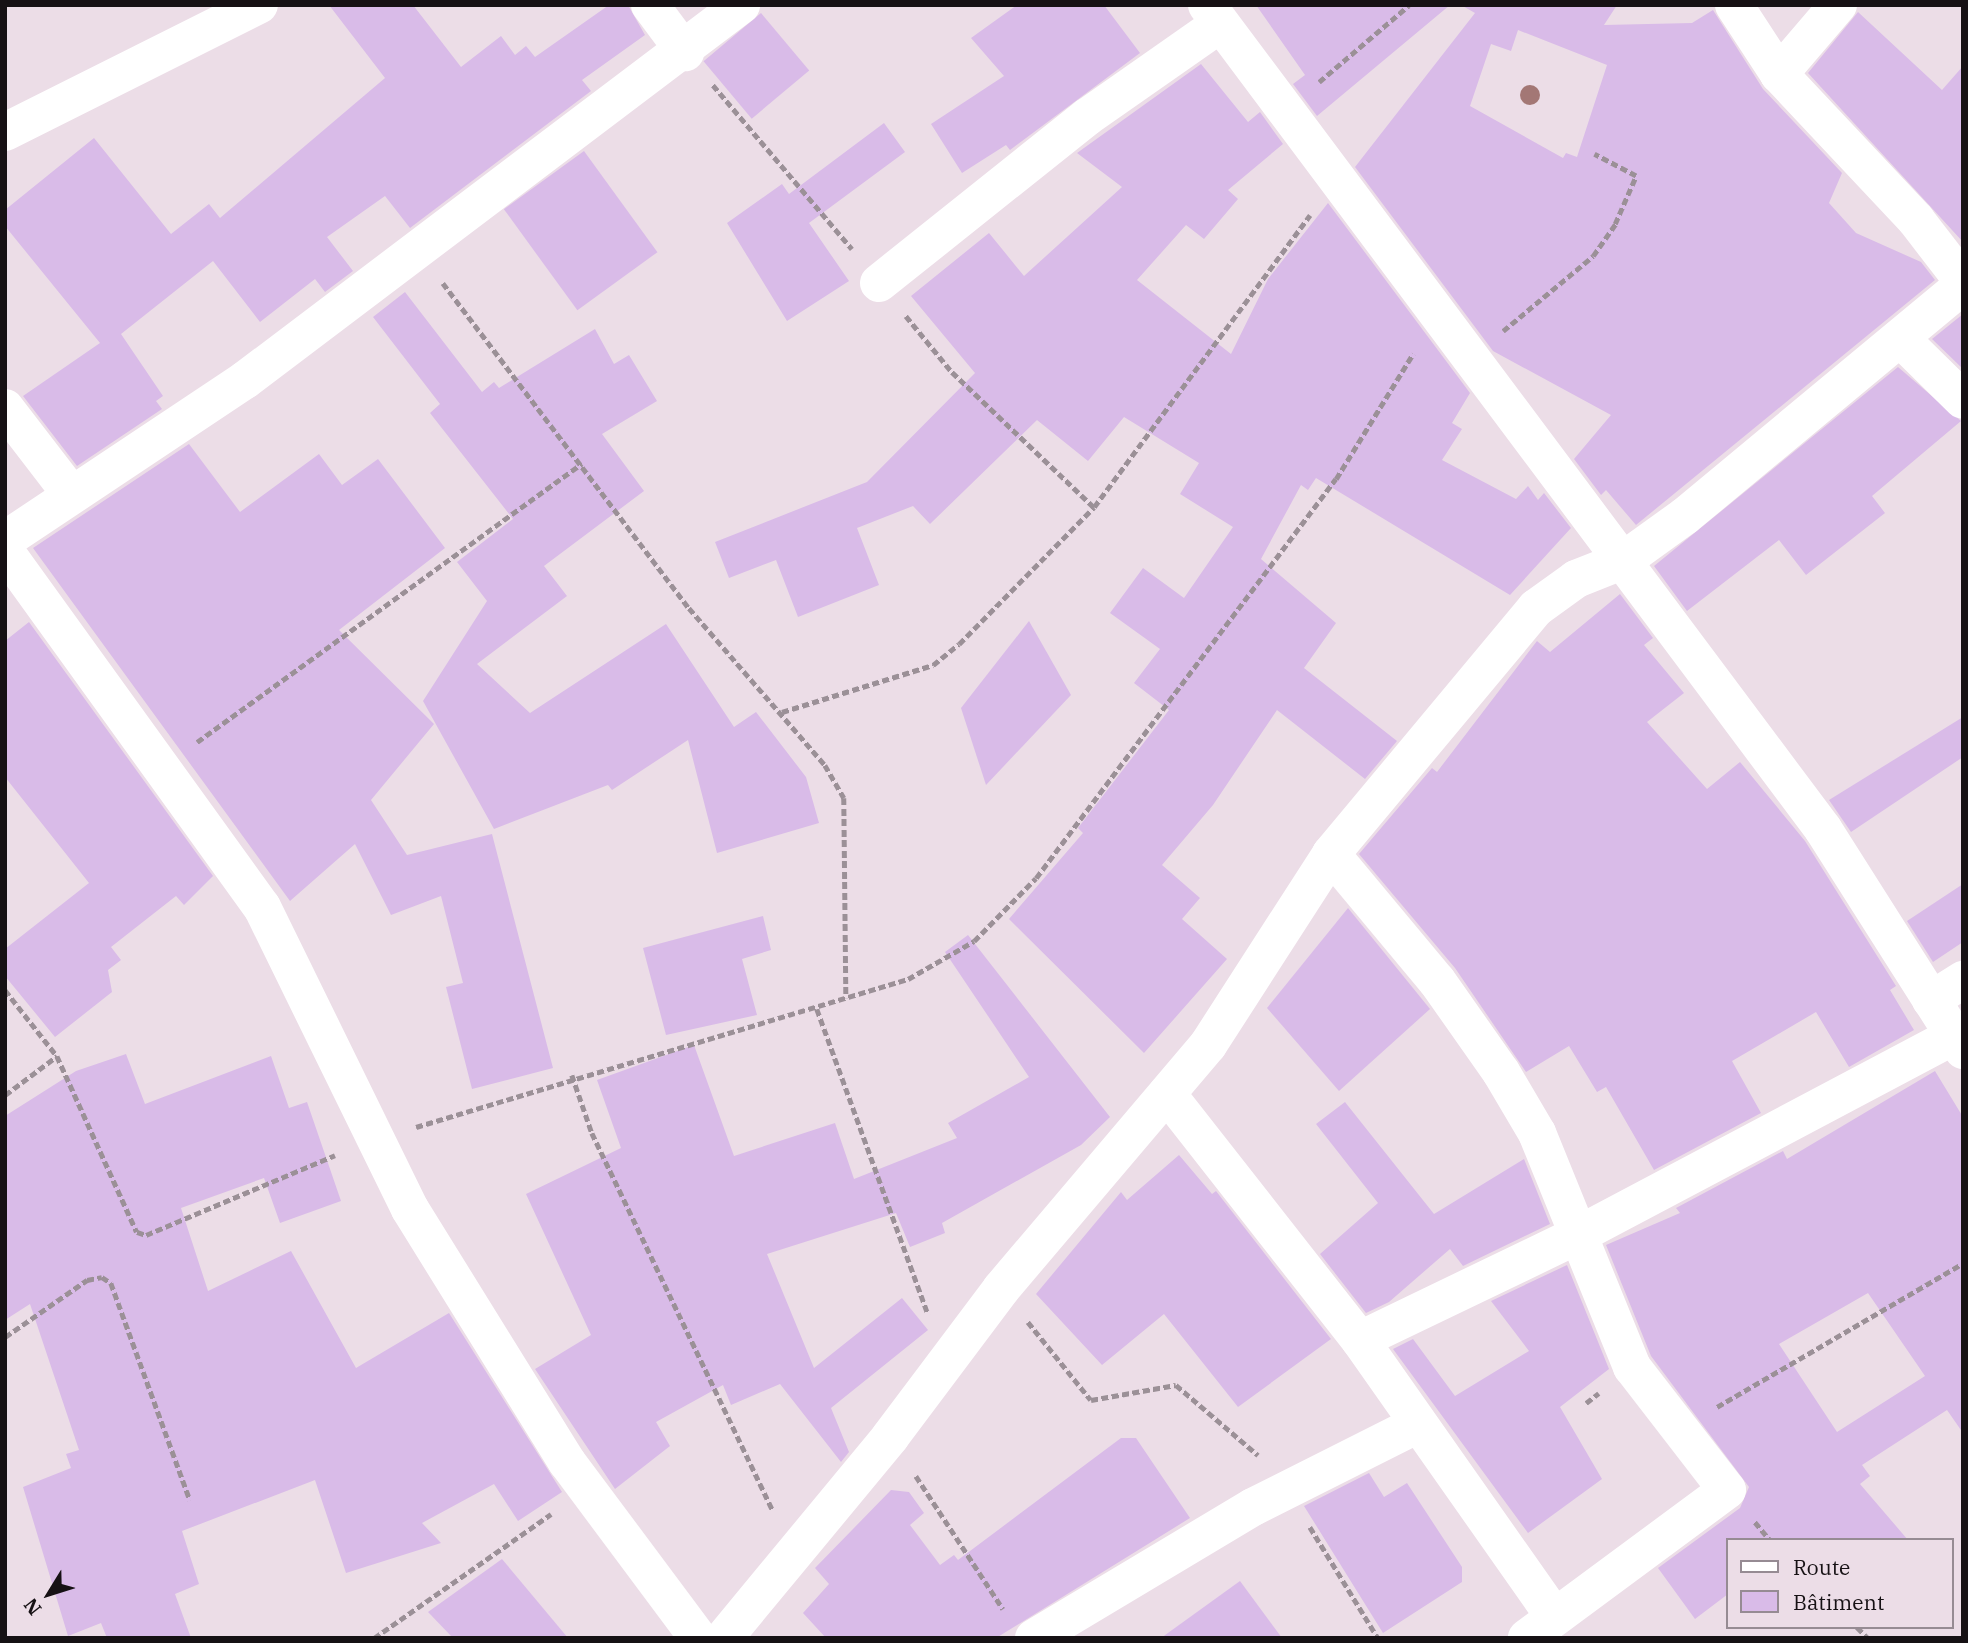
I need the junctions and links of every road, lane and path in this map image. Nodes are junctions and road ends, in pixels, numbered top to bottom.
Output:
1 (259, 5) edge
2 (650, 5) edge
3 (741, 5) edge
4 (1409, 5) edge
5 (1734, 5) edge
6 (1838, 5) edge
7 (1213, 15) edge
8 (685, 52) junction
9 (1779, 74) junction
10 (1284, 110) junction
11 (5, 132) edge
12 (1594, 154) dead end
13 (1336, 181) junction
14 (415, 246) junction
15 (879, 283) dead end
16 (1963, 283) edge
17 (1436, 314) junction
18 (1900, 338) junction
19 (1468, 356) junction
20 (1963, 400) edge
21 (5, 408) edge
22 (582, 463) junction
23 (71, 494) junction
24 (5, 540) edge
25 (5, 551) edge
26 (1624, 560) junction
27 (782, 712) junction
28 (162, 768) junction
29 (1331, 854) junction
30 (1963, 980) edge
31 (5, 990) edge
32 (846, 998) junction
33 (1931, 1000) junction
34 (817, 1009) junction
35 (1958, 1043) edge
36 (57, 1056) junction
37 (572, 1075) junction
38 (1167, 1094) junction
39 (5, 1095) edge
40 (375, 1141) junction
41 (1574, 1237) junction
42 (1963, 1263) edge
43 (1001, 1289) junction
44 (5, 1337) edge
45 (1360, 1340) junction
46 (945, 1359) junction
47 (1416, 1425) junction
48 (1677, 1430) junction
49 (890, 1437) junction
50 (587, 1490) junction
51 (1289, 1491) junction
52 (190, 1500) dead end
53 (793, 1553) junction
54 (1021, 1627) edge
55 (1540, 1627) edge
56 (374, 1638) edge
57 (698, 1638) edge
58 (724, 1638) edge
59 (1378, 1638) edge

1 - 11 street
2 - 8 street
3 - 8 street
4 - 10 path
5 - 9 street
6 - 9 street
7 - 10 street
7 - 15 street
8 - 14 street
9 - 16 street
10 - 13 street
12 - 19 path
13 - 17 street
13 - 27 path
14 - 22 path
14 - 23 street
16 - 18 street
17 - 19 street
17 - 32 path
18 - 20 street
18 - 26 street
19 - 26 street
21 - 23 street
22 - 27 path
22 - 28 path
23 - 24 street
25 - 28 street
26 - 29 street
26 - 33 street
27 - 32 path
28 - 40 street
29 - 38 street
29 - 41 street
30 - 33 street
31 - 36 path
32 - 34 path
33 - 35 street
34 - 37 path
34 - 46 path
35 - 41 street
36 - 39 path
36 - 40 path
37 - 40 path
37 - 53 path
38 - 43 street
38 - 45 street
40 - 50 street
41 - 45 street
41 - 48 street
42 - 48 path
43 - 46 street
43 - 51 path
44 - 52 path
45 - 47 street
46 - 49 street
47 - 51 street
47 - 55 street
48 - 55 street
49 - 53 street
49 - 54 path
50 - 56 path
50 - 57 street
51 - 54 street
51 - 59 path
53 - 58 street

